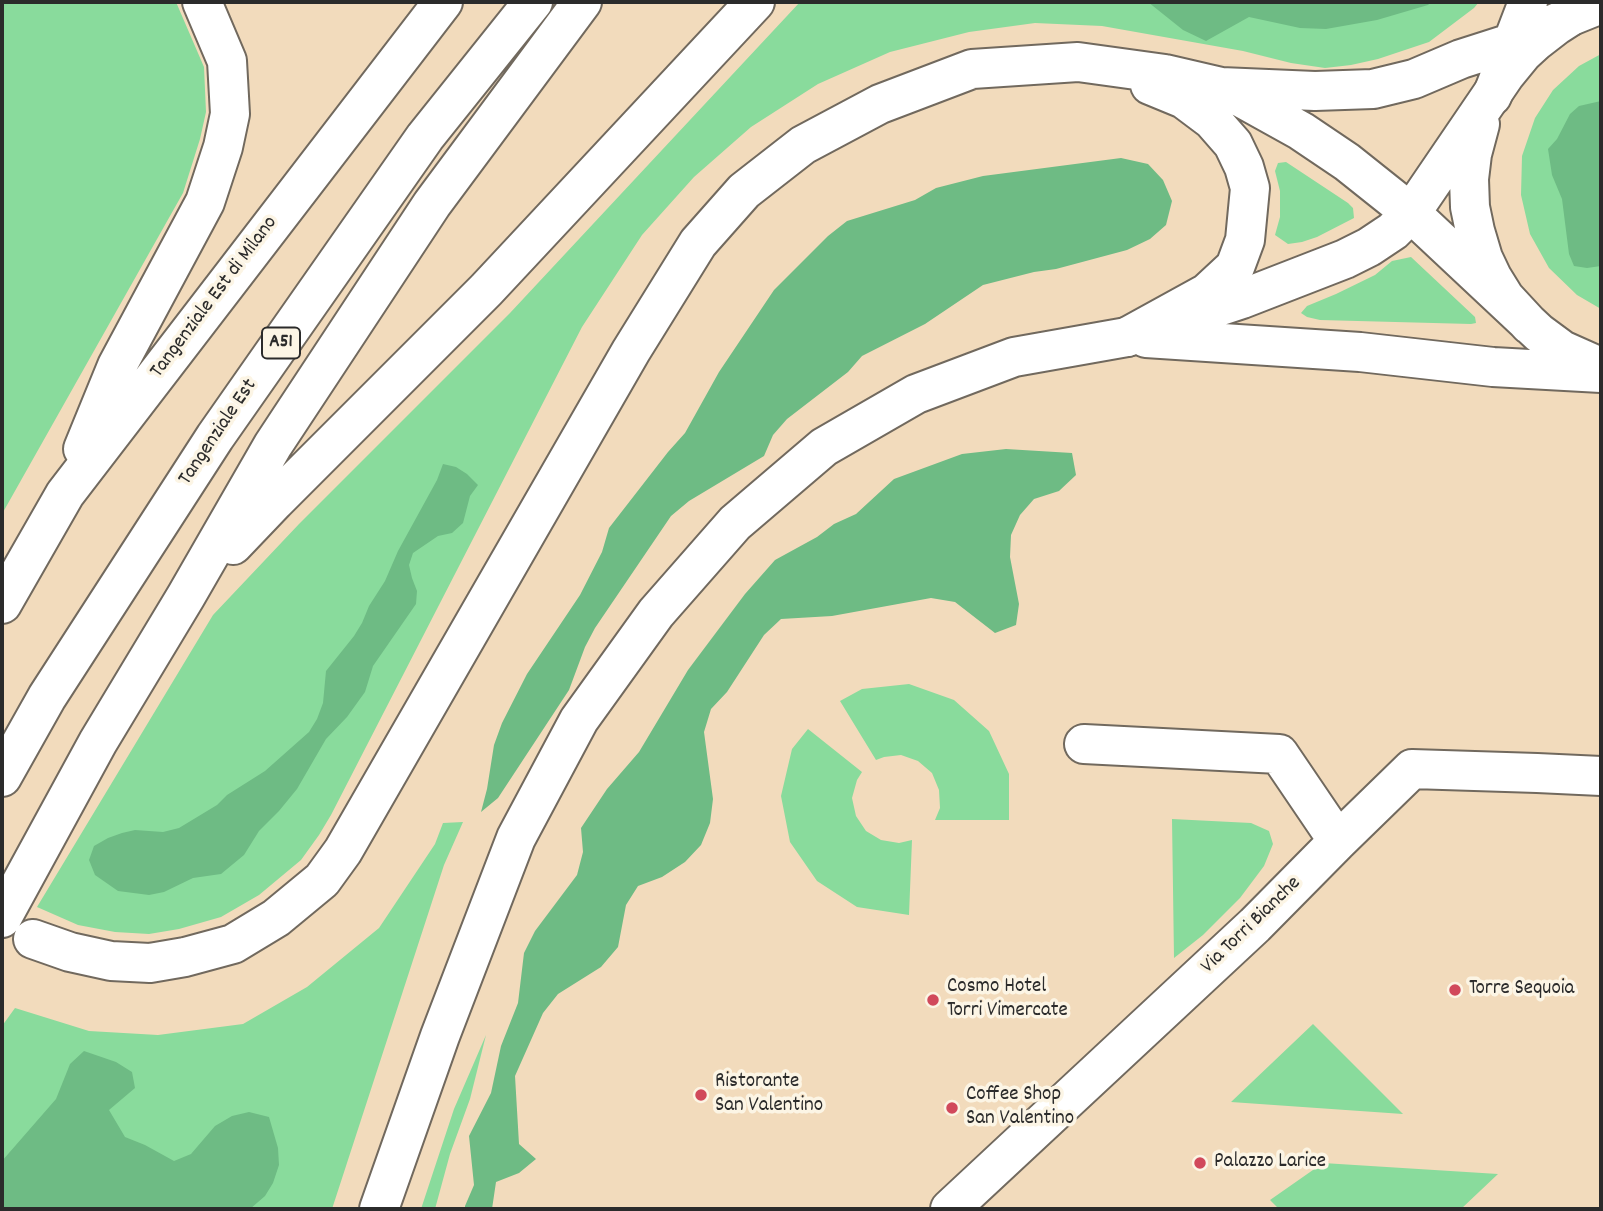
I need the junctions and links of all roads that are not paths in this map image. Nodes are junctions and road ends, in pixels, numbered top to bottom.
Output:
1 (202, 2) edge
2 (443, 2) edge
3 (533, 2) edge
4 (582, 2) edge
5 (755, 2) edge
6 (1528, 2) edge
7 (1586, 10) edge
8 (1511, 43) junction
9 (1079, 62) junction
10 (1221, 87) junction
11 (1492, 96) junction
12 (1411, 213) junction
13 (1530, 325) junction
14 (1127, 337) junction
15 (1601, 368) edge
16 (1601, 373) edge
17 (65, 494) junction
18 (186, 596) junction
19 (2, 604) edge
20 (1084, 744) dead end
21 (1601, 776) edge
22 (2, 777) edge
23 (1338, 841) junction
24 (2, 918) edge
25 (33, 939) dead end
26 (379, 1209) edge
27 (950, 1209) edge

1 - 17 main road
2 - 17 main road, Tangenziale Est di Milano
3 - 22 main road, Tangenziale Est / A51
4 - 18 main road
5 - 18 main road
6 - 8 main road
7 - 8 main road
7 - 11 main road
8 - 10 main road
8 - 11 main road
9 - 10 main road
9 - 14 main road
9 - 25 main road
10 - 12 main road
11 - 12 main road
11 - 13 main road
12 - 13 main road
12 - 14 main road
13 - 15 main road
14 - 16 main road
14 - 26 main road
17 - 19 main road, Tangenziale Est di Milano
18 - 24 main road
20 - 23 main road
21 - 23 main road, Via Torri Bianche
23 - 27 main road, Via Torri Bianche

